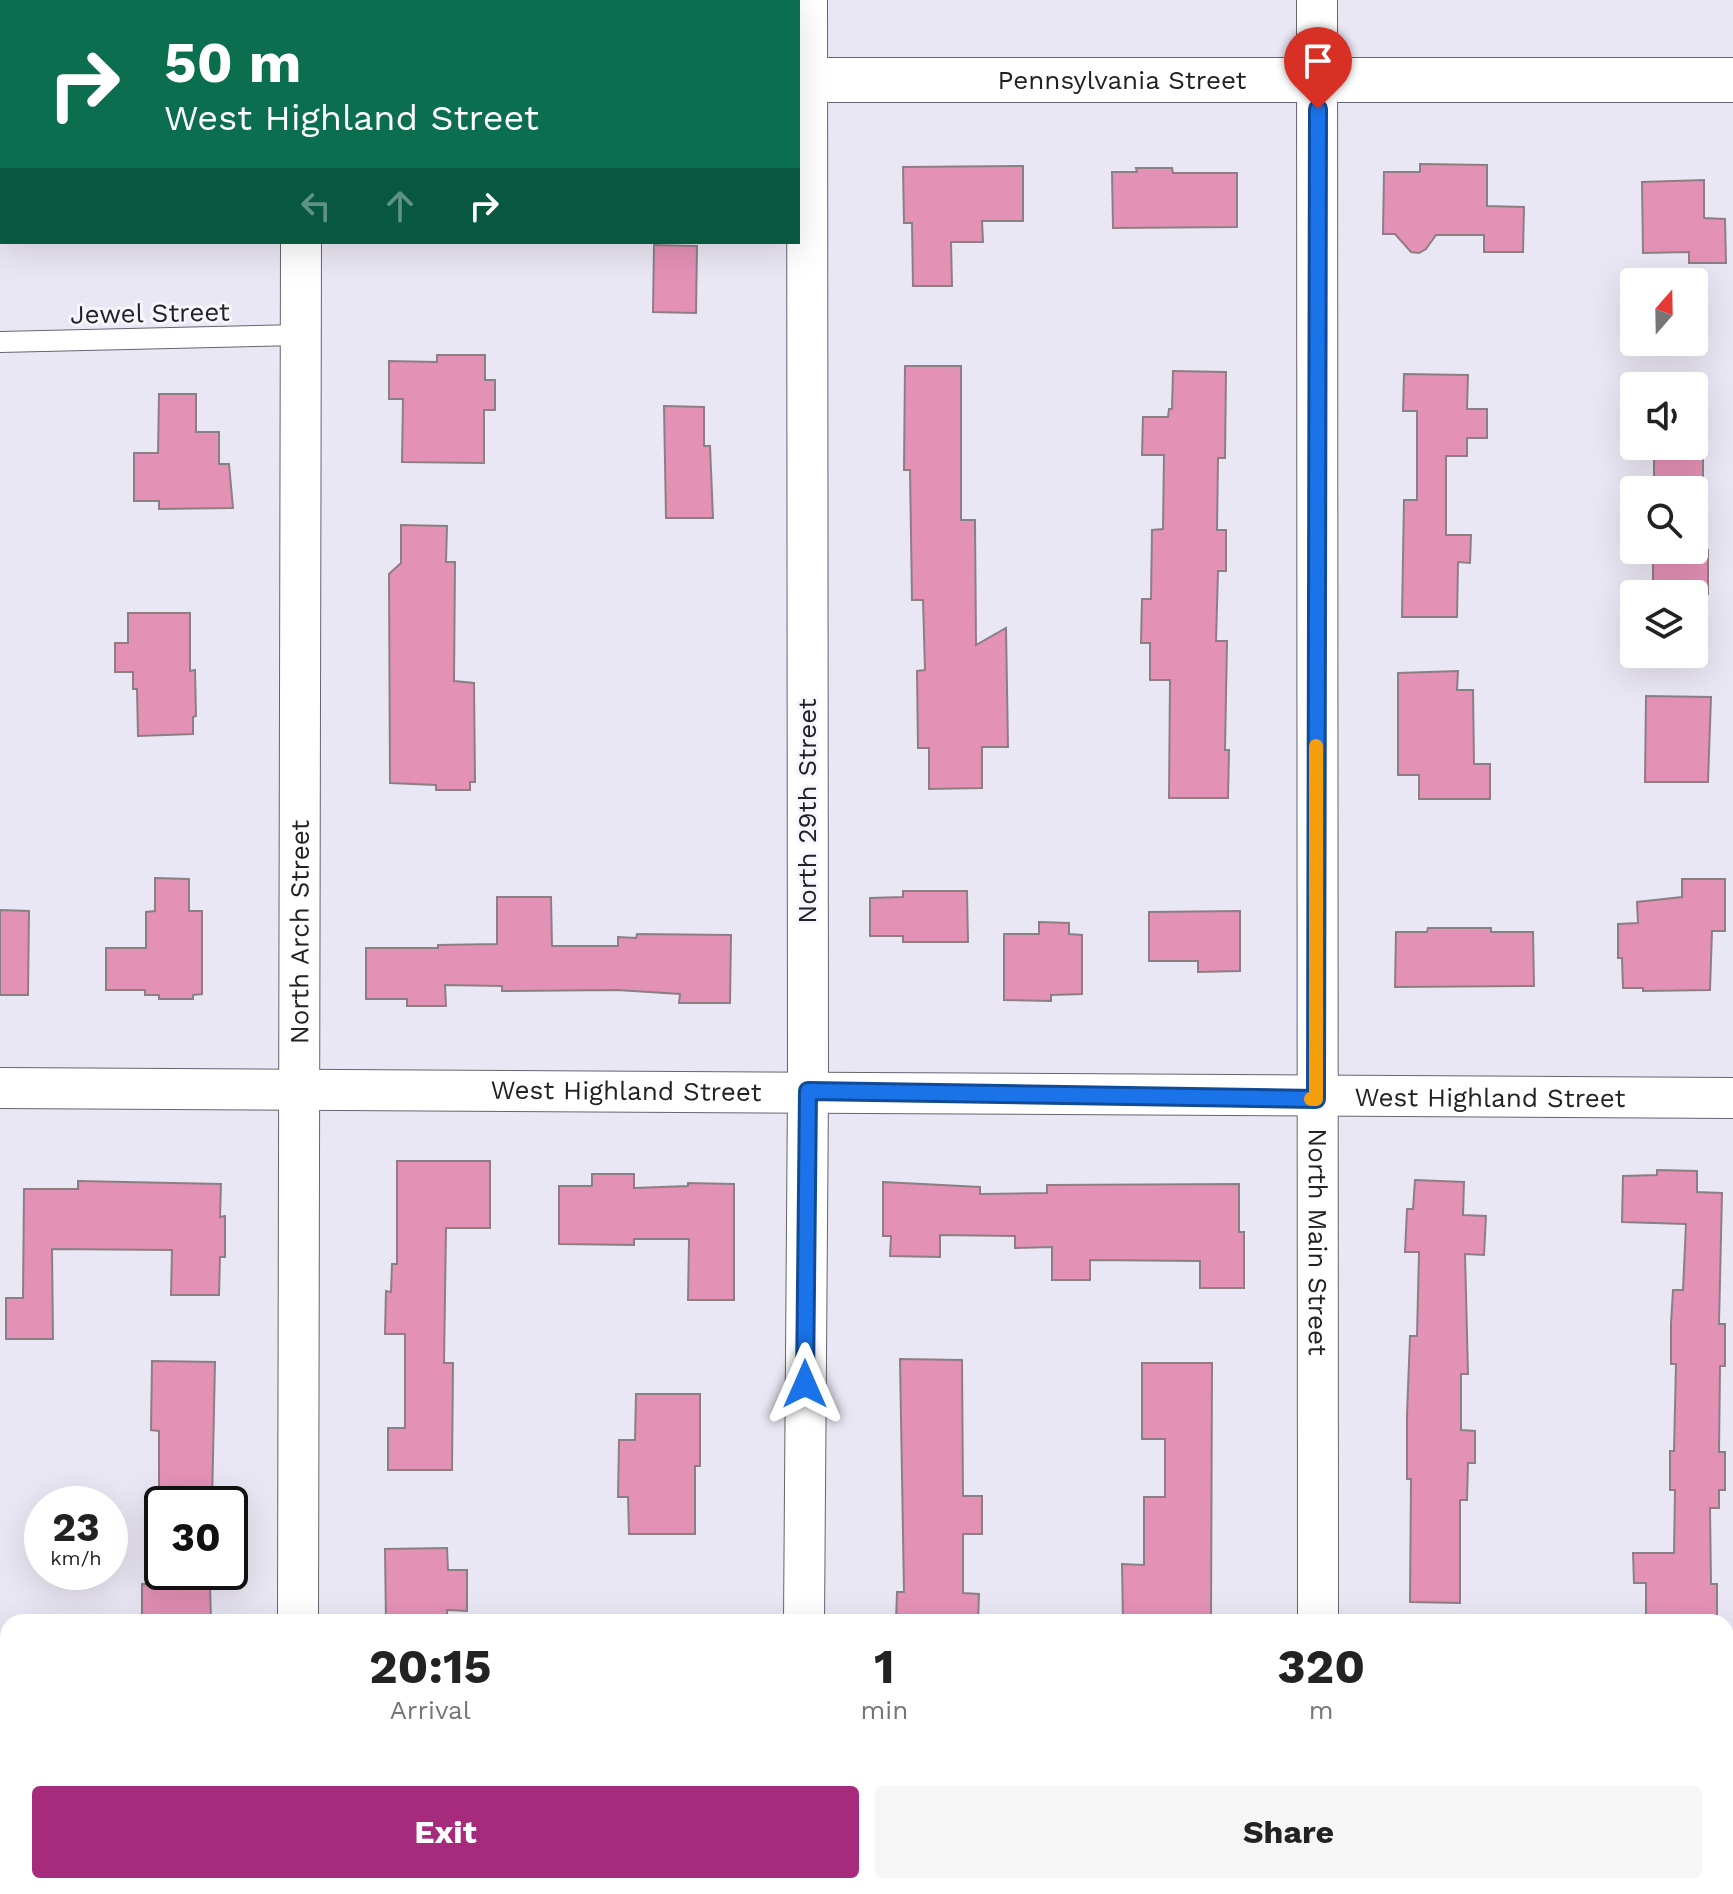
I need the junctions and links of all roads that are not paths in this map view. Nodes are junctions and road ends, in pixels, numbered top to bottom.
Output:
1 (807, 0) edge
2 (1317, 0) edge
3 (1318, 79) junction
4 (802, 80) edge
5 (1733, 80) edge
6 (301, 244) edge
7 (301, 335) junction
8 (0, 342) edge
9 (0, 1088) edge
10 (299, 1088) junction
11 (808, 1091) junction
12 (1733, 1098) edge
13 (1316, 1099) junction
14 (298, 1614) edge
15 (804, 1614) edge
16 (1318, 1614) edge

1 - 4 street, North 29th Street
2 - 3 street, North Main Street
3 - 4 street, Pennsylvania Street
3 - 5 street, Pennsylvania Street
3 - 13 street, North Main Street
4 - 11 street, North 29th Street
6 - 7 street, North Arch Street
7 - 8 lane, Jewel Street
7 - 10 street, North Arch Street
9 - 10 street, West Highland Street
10 - 11 street, West Highland Street
10 - 14 street, North Arch Street
11 - 13 street, West Highland Street
11 - 15 street, North 29th Street
12 - 13 street, West Highland Street
13 - 16 street, North Main Street

